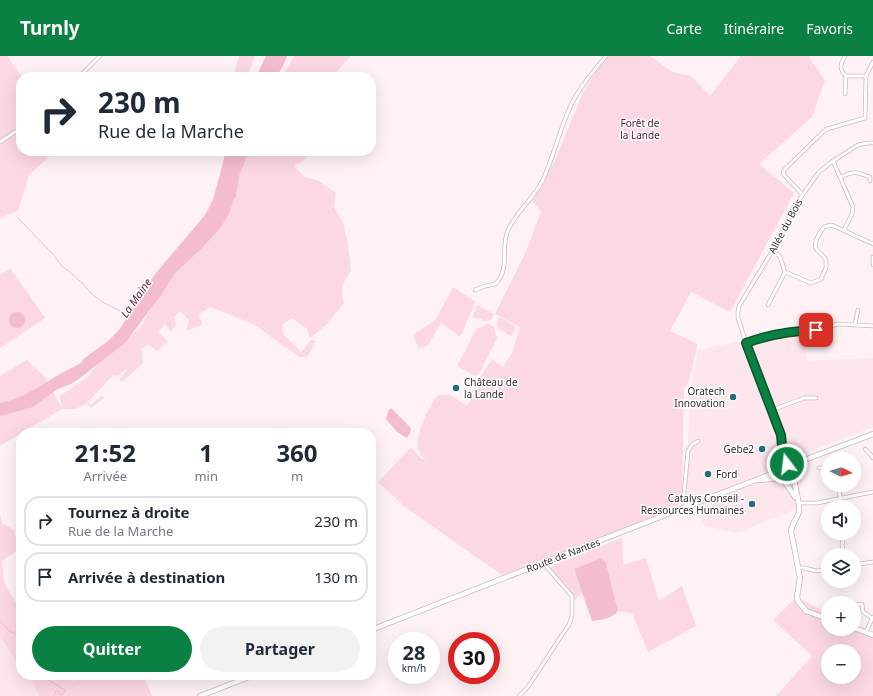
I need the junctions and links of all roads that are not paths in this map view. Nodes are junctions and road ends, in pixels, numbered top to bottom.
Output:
1 (100, 56) edge
2 (606, 56) edge
3 (845, 56) edge
4 (873, 62) edge
5 (84, 72) edge
6 (846, 76) junction
7 (866, 76) junction
8 (845, 94) dead end
9 (16, 131) edge
10 (0, 142) edge
11 (873, 143) edge
12 (833, 161) junction
13 (841, 177) junction
14 (870, 181) dead end
15 (802, 194) junction
16 (844, 230) junction
17 (873, 244) edge
18 (773, 250) junction
19 (873, 257) edge
20 (873, 265) edge
21 (785, 272) junction
22 (475, 290) dead end
23 (768, 305) dead end
24 (858, 310) dead end
25 (854, 324) junction
26 (873, 326) edge
27 (746, 341) junction
28 (816, 398) dead end
29 (772, 410) junction
30 (873, 434) edge
31 (698, 441) dead end
32 (865, 449) dead end
33 (782, 450) junction
34 (873, 458) edge
35 (808, 459) junction
36 (789, 465) junction
37 (780, 469) junction
38 (796, 471) junction
39 (780, 478) junction
40 (794, 479) junction
41 (755, 480) junction
42 (785, 482) junction
43 (840, 492) edge
44 (873, 492) edge
45 (841, 498) junction
46 (798, 501) junction
47 (686, 506) junction
48 (873, 562) edge
49 (543, 563) junction
50 (861, 564) edge
51 (798, 568) junction
52 (821, 571) edge
53 (861, 604) edge
54 (821, 617) edge
55 (873, 618) edge
56 (376, 628) edge
57 (861, 630) edge
58 (866, 632) junction
59 (873, 635) edge
60 (241, 680) edge
61 (200, 696) edge
62 (519, 696) edge

1 - 5 street
2 - 22 street
3 - 6 street
4 - 7 street
6 - 7 street
6 - 8 street
7 - 15 street
9 - 10 street
11 - 12 street, Allée du Bois
12 - 13 street
12 - 15 street, Allée du Bois
13 - 14 street
13 - 16 street
15 - 18 street, Allée du Bois
16 - 17 street
16 - 21 street
18 - 21 street
18 - 27 street, Allée du Bois
19 - 20 street
21 - 23 street
24 - 25 street
25 - 26 street
25 - 27 street
27 - 29 street, Allée du Bois
28 - 29 street
29 - 33 street, Allée du Bois
30 - 35 main road
31 - 47 street
32 - 34 street
33 - 36 street
33 - 37 street
35 - 36 main road
35 - 38 main road
36 - 37 main road
36 - 38 main road
37 - 39 main road
37 - 41 main road, Route de Nantes
38 - 40 main road
39 - 41 main road, Route de Nantes
39 - 42 main road
40 - 42 main road
40 - 46 main road
41 - 47 main road, Route de Nantes
42 - 46 main road
43 - 45 street
44 - 45 street
45 - 46 street
46 - 51 main road
47 - 49 main road, Route de Nantes
48 - 50 street
49 - 56 main road, Route de Nantes
49 - 62 street
51 - 52 street
51 - 54 main road
53 - 55 street
55 - 58 street
57 - 58 main road
58 - 59 main road
60 - 61 main road

